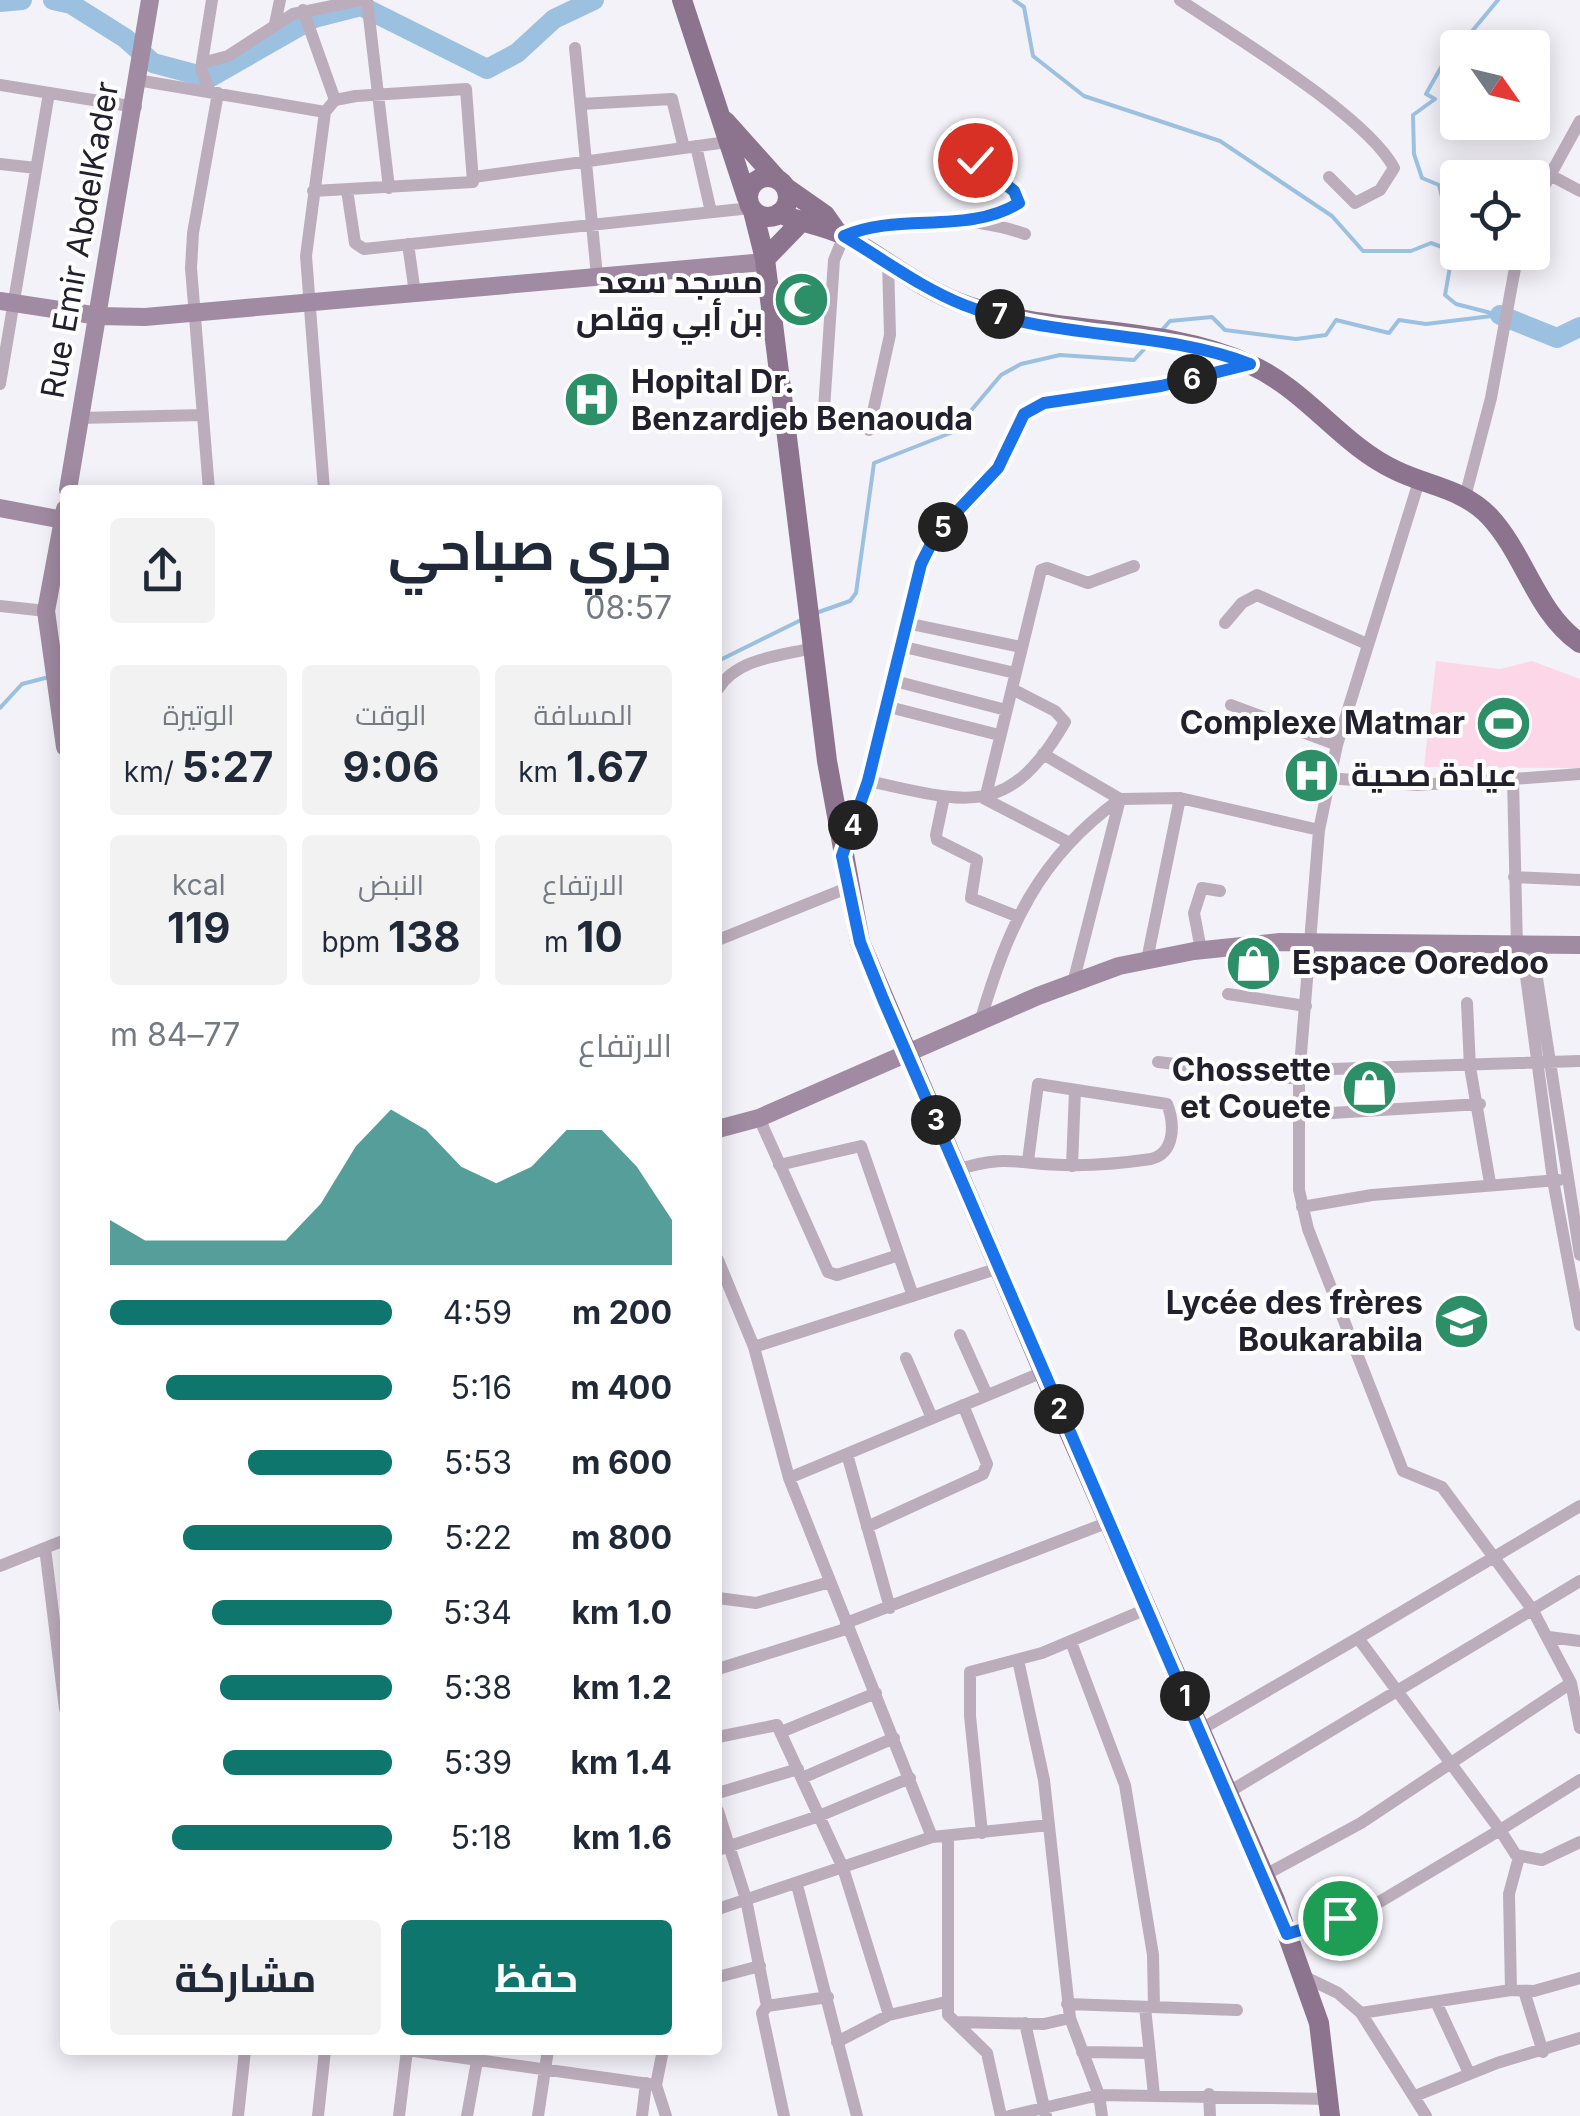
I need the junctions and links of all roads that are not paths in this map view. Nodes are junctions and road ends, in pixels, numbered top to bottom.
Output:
1 (150, 0) edge
2 (212, 0) edge
3 (280, 0) edge
4 (682, 0) edge
5 (1180, 0) edge
6 (366, 4) edge
7 (309, 12) edge
8 (276, 24) junction
9 (575, 48) dead end
10 (201, 66) junction
11 (137, 80) junction
12 (0, 85) edge
13 (212, 90) junction
14 (49, 93) junction
15 (380, 94) junction
16 (335, 100) junction
17 (581, 104) junction
18 (136, 106) junction
19 (326, 112) junction
20 (720, 114) junction
21 (1580, 120) edge
22 (727, 142) junction
23 (690, 147) junction
24 (975, 160) dead end
25 (585, 163) junction
26 (0, 164) edge
27 (36, 168) junction
28 (1550, 176) joint
29 (474, 177) junction
30 (1329, 177) dead end
31 (781, 183) junction
32 (389, 188) junction
33 (347, 190) junction
34 (313, 191) junction
35 (1580, 191) edge
36 (750, 206) junction
37 (711, 212) junction
38 (779, 214) junction
39 (976, 219) junction
40 (592, 223) junction
41 (800, 223) junction
42 (841, 234) junction
43 (1025, 234) dead end
44 (408, 244) junction
45 (765, 261) junction
46 (888, 262) junction
47 (1514, 270) edge
48 (597, 276) junction
49 (415, 292) junction
50 (6, 302) edge
51 (306, 304) junction
52 (192, 314) junction
53 (99, 316) junction
54 (1250, 364) junction
55 (0, 384) edge
56 (202, 415) junction
57 (80, 418) junction
58 (823, 424) dead end
59 (869, 430) dead end
60 (1420, 478) junction
61 (69, 485) edge
62 (209, 485) edge
63 (324, 485) edge
64 (1465, 497) junction
65 (0, 508) edge
66 (60, 516) edge
67 (60, 537) edge
68 (1134, 566) dead end
69 (0, 606) edge
70 (46, 611) junction
71 (906, 622) junction
72 (1225, 623) dead end
73 (812, 641) junction
74 (1368, 644) junction
75 (1580, 644) edge
76 (900, 646) junction
77 (1021, 648) junction
78 (1015, 674) junction
79 (891, 680) junction
80 (722, 686) edge
81 (1012, 689) junction
82 (1231, 705) dead end
83 (884, 706) junction
84 (1006, 710) junction
85 (60, 720) edge
86 (999, 735) junction
87 (1337, 745) junction
88 (1043, 754) junction
89 (1580, 774) edge
90 (1328, 778) junction
91 (1513, 779) junction
92 (868, 781) junction
93 (944, 797) junction
94 (1180, 798) junction
95 (986, 799) junction
96 (1120, 799) junction
97 (1319, 830) junction
98 (1068, 842) junction
99 (842, 856) junction
100 (1514, 876) junction
101 (1580, 880) edge
102 (848, 888) junction
103 (1220, 891) dead end
104 (1016, 916) junction
105 (722, 938) edge
106 (1310, 943) junction
107 (1580, 945) edge
108 (1524, 946) junction
109 (1202, 950) junction
110 (1146, 960) junction
111 (1073, 983) junction
112 (1228, 994) dead end
113 (1467, 1003) dead end
114 (1306, 1006) junction
115 (980, 1022) junction
116 (908, 1056) junction
117 (1580, 1061) edge
118 (1158, 1062) dead end
119 (1542, 1064) junction
120 (1470, 1066) junction
121 (1300, 1075) junction
122 (1075, 1090) junction
123 (1480, 1104) junction
124 (1252, 1110) dead end
125 (1300, 1115) junction
126 (758, 1118) junction
127 (722, 1128) edge
128 (1028, 1162) junction
129 (779, 1166) junction
130 (1072, 1166) junction
131 (958, 1170) junction
132 (1560, 1180) junction
133 (1490, 1184) junction
134 (1302, 1207) junction
135 (899, 1254) junction
136 (1576, 1260) edge
137 (1000, 1268) junction
138 (722, 1270) edge
139 (912, 1296) junction
140 (1580, 1325) edge
141 (960, 1335) dead end
142 (754, 1347) junction
143 (906, 1358) dead end
144 (1043, 1372) junction
145 (987, 1395) junction
146 (962, 1406) junction
147 (932, 1418) junction
148 (847, 1454) junction
149 (789, 1478) junction
150 (1580, 1506) edge
151 (1109, 1522) junction
152 (867, 1527) junction
153 (60, 1542) edge
154 (45, 1548) junction
155 (1494, 1554) junction
156 (0, 1566) edge
157 (1580, 1581) edge
158 (830, 1582) junction
159 (722, 1599) edge
160 (890, 1608) junction
161 (1149, 1608) junction
162 (1532, 1609) junction
163 (848, 1625) junction
164 (1549, 1637) junction
165 (1358, 1638) junction
166 (1580, 1640) edge
167 (1071, 1642) junction
168 (1018, 1660) junction
169 (722, 1668) edge
170 (60, 1669) edge
171 (1571, 1683) junction
172 (1394, 1692) junction
173 (876, 1693) junction
174 (1580, 1728) edge
175 (1198, 1731) junction
176 (781, 1732) junction
177 (722, 1735) edge
178 (894, 1738) junction
179 (1449, 1763) junction
180 (800, 1773) junction
181 (910, 1778) junction
182 (1580, 1780) edge
183 (722, 1791) edge
184 (1226, 1793) junction
185 (819, 1816) junction
186 (1050, 1825) junction
187 (1500, 1830) junction
188 (982, 1832) junction
189 (932, 1837) junction
190 (948, 1837) junction
191 (1580, 1842) edge
192 (723, 1848) edge
193 (1519, 1856) junction
194 (843, 1868) junction
195 (1265, 1875) junction
196 (796, 1884) junction
197 (746, 1899) junction
198 (722, 1908) edge
199 (1287, 1934) junction
200 (760, 1966) junction
201 (722, 1976) edge
202 (1305, 1977) junction
203 (1580, 1978) edge
204 (1518, 1990) junction
205 (828, 1997) junction
206 (946, 2002) junction
207 (1436, 2002) junction
208 (767, 2006) junction
209 (1149, 2007) junction
210 (1237, 2010) dead end
211 (1068, 2011) junction
212 (1361, 2013) junction
213 (890, 2014) junction
214 (954, 2022) junction
215 (1025, 2023) junction
216 (1580, 2038) edge
217 (837, 2042) junction
218 (1082, 2052) junction
219 (1543, 2052) junction
220 (1150, 2053) junction
221 (244, 2055) edge
222 (324, 2055) edge
223 (406, 2055) edge
224 (478, 2055) edge
225 (547, 2055) edge
226 (661, 2055) edge
227 (545, 2070) junction
228 (1469, 2074) junction
229 (651, 2084) junction
230 (1209, 2094) junction
231 (1099, 2095) junction
232 (1154, 2095) junction
233 (1414, 2096) junction
234 (1330, 2108) edge
235 (1045, 2111) edge
236 (238, 2116) edge
237 (318, 2116) edge
238 (398, 2116) edge
239 (466, 2116) edge
240 (538, 2116) edge
241 (642, 2116) edge
242 (666, 2116) edge
243 (784, 2116) edge
244 (857, 2116) edge
245 (1001, 2116) edge
246 (1009, 2116) edge
247 (1102, 2116) edge
248 (1210, 2116) edge
249 (1426, 2116) edge

1 - 11 main road, Rue Emir AbdelKader
2 - 10 street
3 - 8 street
4 - 20 main road
5 - 30 street
6 - 7 street
6 - 15 street
7 - 8 street
7 - 16 street
8 - 10 street
9 - 17 street
10 - 13 street
11 - 13 street
11 - 18 main road, Rue Emir AbdelKader
12 - 14 street
13 - 19 street
13 - 52 street
14 - 18 street
14 - 27 street
15 - 16 street
15 - 29 street
15 - 32 street
16 - 19 street
17 - 23 street
17 - 25 street
18 - 53 main road, Rue Emir AbdelKader
19 - 34 street
20 - 22 main road
20 - 31 main road
21 - 28 street
22 - 23 street
22 - 36 main road
23 - 25 street
23 - 37 street
24 - 39 street
25 - 29 street
25 - 40 street
26 - 27 street
27 - 50 street
28 - 35 street
29 - 32 street
31 - 36 main road
31 - 38 main road
31 - 42 main road
32 - 33 street
33 - 34 street
33 - 44 street
34 - 51 street
36 - 37 street
36 - 38 main road
36 - 45 main road
37 - 40 street
38 - 41 main road
38 - 45 main road
39 - 42 street
39 - 43 street
40 - 44 street
40 - 48 street
41 - 42 main road
41 - 45 main road
42 - 46 main road
42 - 58 street
44 - 49 street
45 - 48 main road
45 - 73 main road
46 - 54 main road
46 - 59 street
47 - 64 street
48 - 49 main road
49 - 51 main road
50 - 53 main road
50 - 55 street
51 - 52 main road
51 - 63 street
52 - 53 main road
52 - 56 street
53 - 57 main road, Rue Emir AbdelKader
54 - 60 main road
54 - 71 street
56 - 57 street
56 - 62 street
57 - 61 main road, Rue Emir AbdelKader
60 - 64 main road
60 - 74 street
64 - 75 main road
65 - 66 main road
67 - 70 main road
68 - 77 street
69 - 70 street
70 - 85 main road
71 - 76 street
71 - 77 street
72 - 74 street
73 - 80 street
73 - 99 main road
74 - 87 street
76 - 78 street
76 - 79 street
77 - 78 street
78 - 81 street
79 - 83 street
79 - 84 street
81 - 84 street
81 - 88 street
82 - 87 street
83 - 86 street
83 - 92 street
84 - 86 street
86 - 95 street
87 - 90 street
88 - 95 street
88 - 96 street
89 - 91 street
90 - 91 street
90 - 97 street
91 - 100 street
92 - 93 street
92 - 99 street
93 - 95 street
93 - 104 street
94 - 96 street
94 - 97 street
94 - 110 street
95 - 98 street
96 - 98 street
96 - 111 street
97 - 106 street
98 - 104 street
99 - 102 main road
100 - 101 street
100 - 108 street
102 - 105 street
102 - 116 main road
103 - 109 street
104 - 115 street
106 - 108 main road
106 - 109 main road
106 - 114 street
107 - 108 main road
108 - 119 street
109 - 110 main road
110 - 111 main road
111 - 115 main road
112 - 114 street
113 - 120 street
114 - 121 street
115 - 116 main road
116 - 126 main road
116 - 131 main road
117 - 119 street
118 - 121 street
119 - 120 street
119 - 132 street
120 - 121 street
120 - 123 street
121 - 125 street
122 - 128 street
122 - 130 street
122 - 130 street
123 - 125 street
123 - 133 street
124 - 125 street
125 - 134 street
126 - 127 main road
126 - 129 street
128 - 130 street
128 - 131 street
129 - 135 street
129 - 135 street
131 - 137 main road
132 - 133 street
132 - 136 street
133 - 134 street
134 - 155 street
135 - 139 street
136 - 140 street
137 - 139 street
137 - 144 main road
138 - 142 street
139 - 142 street
141 - 145 street
142 - 149 street
143 - 147 street
144 - 145 street
144 - 151 main road
145 - 146 street
146 - 147 street
146 - 152 street
147 - 148 street
148 - 149 street
148 - 152 street
149 - 158 street
150 - 155 street
151 - 160 street
151 - 161 main road
152 - 160 street
153 - 154 street
154 - 156 street
154 - 170 street
155 - 162 street
155 - 165 street
157 - 162 street
158 - 159 street
158 - 163 street
160 - 163 street
161 - 167 street
161 - 175 main road
162 - 164 street
162 - 172 street
163 - 169 street
163 - 173 street
164 - 166 street
164 - 171 street
165 - 172 street
165 - 175 street
167 - 168 street
167 - 209 street
168 - 186 street
168 - 188 street
171 - 174 street
171 - 179 street
172 - 179 street
172 - 184 street
173 - 176 street
173 - 178 street
175 - 184 main road
176 - 177 street
176 - 180 street
178 - 180 street
178 - 181 street
179 - 187 street
179 - 195 street
180 - 183 street
180 - 185 street
181 - 185 street
181 - 189 street
182 - 187 street
184 - 195 main road
185 - 192 street
185 - 194 street
186 - 188 street
186 - 211 street
187 - 193 street
187 - 199 street
188 - 190 street
189 - 190 street
189 - 194 street
190 - 206 street
191 - 193 street
192 - 197 street
193 - 204 street
194 - 196 street
194 - 213 street
195 - 199 main road
196 - 197 street
196 - 205 street
197 - 198 street
197 - 200 street
199 - 202 main road
200 - 201 street
200 - 208 street
202 - 212 street
202 - 234 main road
203 - 204 street
204 - 207 street
204 - 219 street
205 - 208 street
205 - 217 street
206 - 213 street
206 - 214 street
207 - 212 street
207 - 228 street
208 - 243 street
209 - 210 street
209 - 211 street
209 - 220 street
211 - 215 street
211 - 218 street
212 - 233 street
213 - 217 street
214 - 215 street
214 - 245 street
215 - 235 street
216 - 219 street
217 - 244 street
218 - 220 street
218 - 231 street
219 - 228 street
220 - 232 street
221 - 236 street
222 - 237 street
223 - 238 street
224 - 227 street
224 - 239 street
225 - 227 street
226 - 229 street
227 - 229 street
227 - 240 street
228 - 233 street
229 - 241 street
229 - 242 street
230 - 232 street
230 - 234 street
230 - 248 street
231 - 232 street
231 - 235 street
231 - 247 street
233 - 249 street
235 - 246 street

